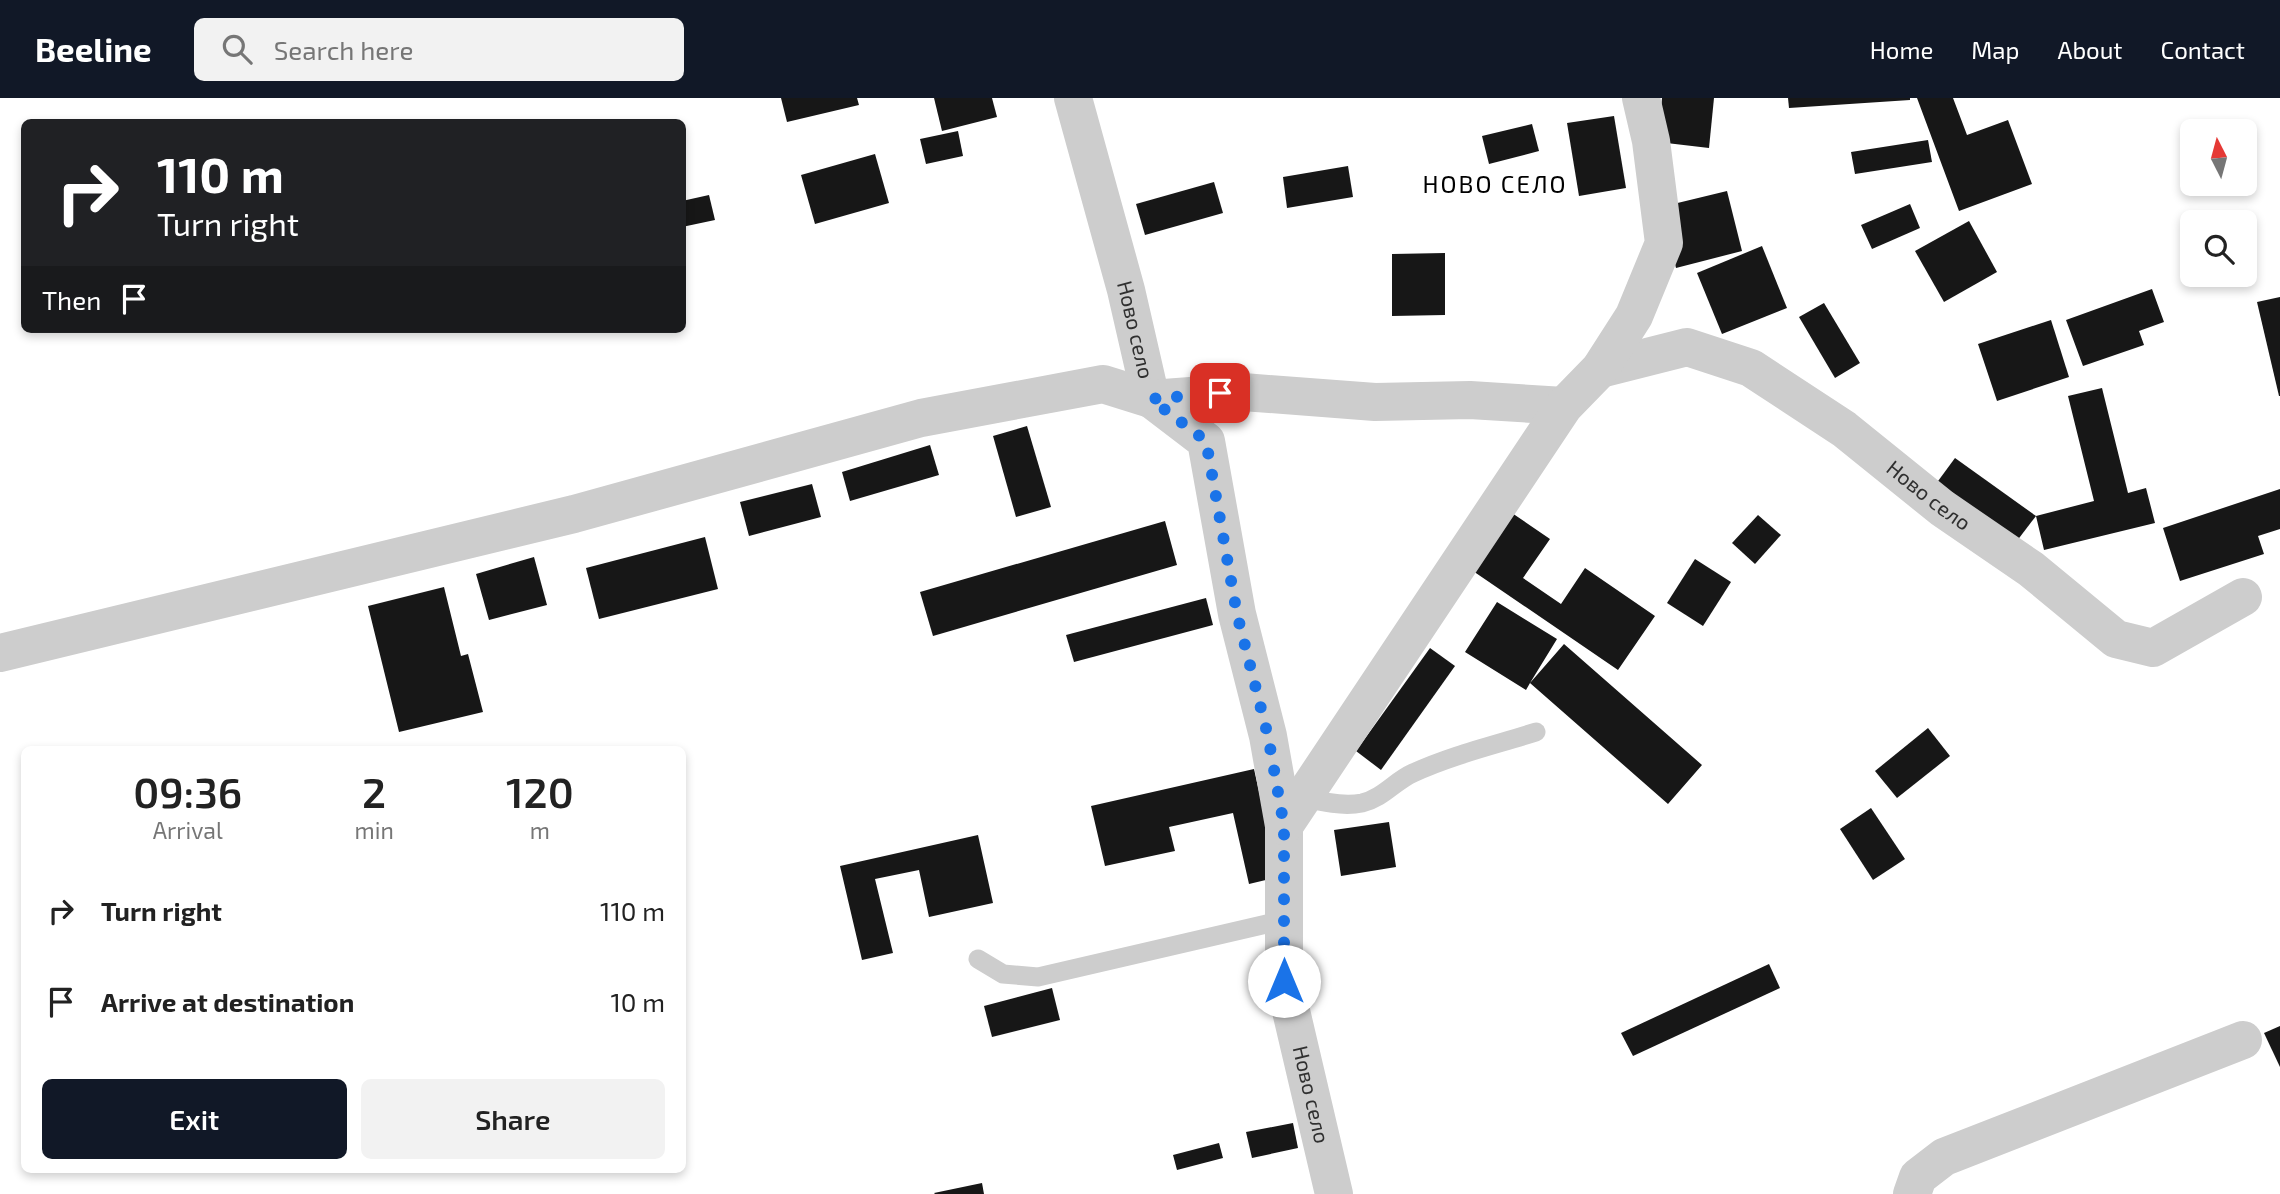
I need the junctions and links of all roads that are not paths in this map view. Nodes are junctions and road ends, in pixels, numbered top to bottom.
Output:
1 (1073, 98) edge
2 (1641, 98) edge
3 (1600, 369) junction
4 (1151, 399) junction
5 (1563, 406) junction
6 (2243, 597) dead end
7 (0, 653) edge
8 (1536, 732) dead end
9 (1294, 812) junction
10 (1284, 920) junction
11 (978, 959) dead end
12 (2242, 1040) dead end
13 (1334, 1194) edge
14 (1912, 1194) edge

1 - 4 street, Ново село
2 - 3 street
3 - 5 street
3 - 6 street, Ново село
4 - 5 street
4 - 7 street
4 - 9 street, Ново село
5 - 9 street
8 - 9 lane
9 - 10 street, Ново село
10 - 11 lane
10 - 13 street, Ново село
12 - 14 street

